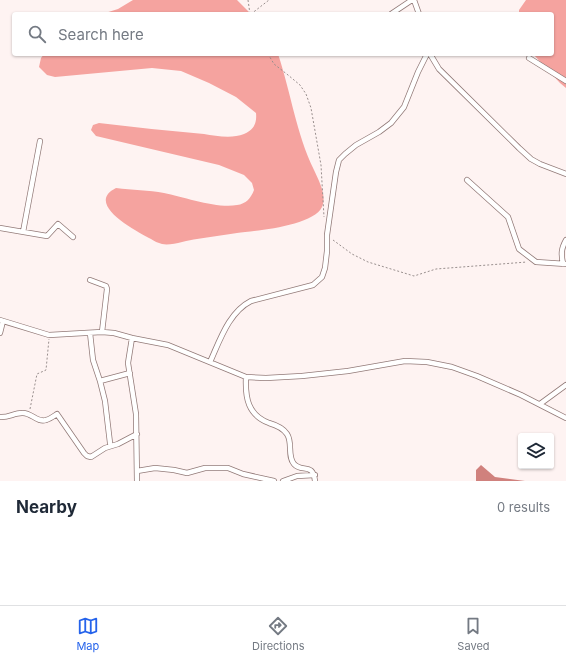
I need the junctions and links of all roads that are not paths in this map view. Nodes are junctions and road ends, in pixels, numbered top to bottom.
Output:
1 (413, 0) edge
2 (394, 12) edge
3 (418, 12) edge
4 (427, 56) edge
5 (429, 56) edge
6 (529, 58) dead end
7 (566, 81) edge
8 (40, 141) dead end
9 (566, 174) edge
10 (467, 180) dead end
11 (0, 228) edge
12 (23, 232) junction
13 (74, 237) dead end
14 (566, 240) edge
15 (565, 264) edge
16 (90, 280) dead end
17 (1, 320) edge
18 (102, 332) junction
19 (0, 333) edge
20 (90, 333) junction
21 (132, 338) junction
22 (210, 362) junction
23 (130, 373) junction
24 (246, 377) junction
25 (100, 381) junction
26 (566, 385) edge
27 (540, 404) junction
28 (0, 417) edge
29 (566, 418) edge
30 (137, 434) junction
31 (111, 446) junction
32 (137, 472) junction
33 (315, 475) junction
34 (137, 481) edge
35 (274, 481) edge
36 (282, 481) edge
37 (315, 481) edge

1 - 2 street
1 - 3 street
4 - 22 street
5 - 9 street
6 - 7 street
8 - 12 street
10 - 15 street
11 - 12 street
12 - 13 street
14 - 15 street
16 - 18 street
17 - 19 street
17 - 20 street
18 - 20 street
18 - 21 street
20 - 25 street
21 - 22 street
21 - 23 street
22 - 24 street
23 - 25 street
23 - 30 street
24 - 27 street
24 - 33 street
25 - 31 street
26 - 27 street
27 - 29 street
28 - 31 street
30 - 31 street
30 - 32 street
32 - 34 street
32 - 35 street
33 - 36 street
33 - 37 street

